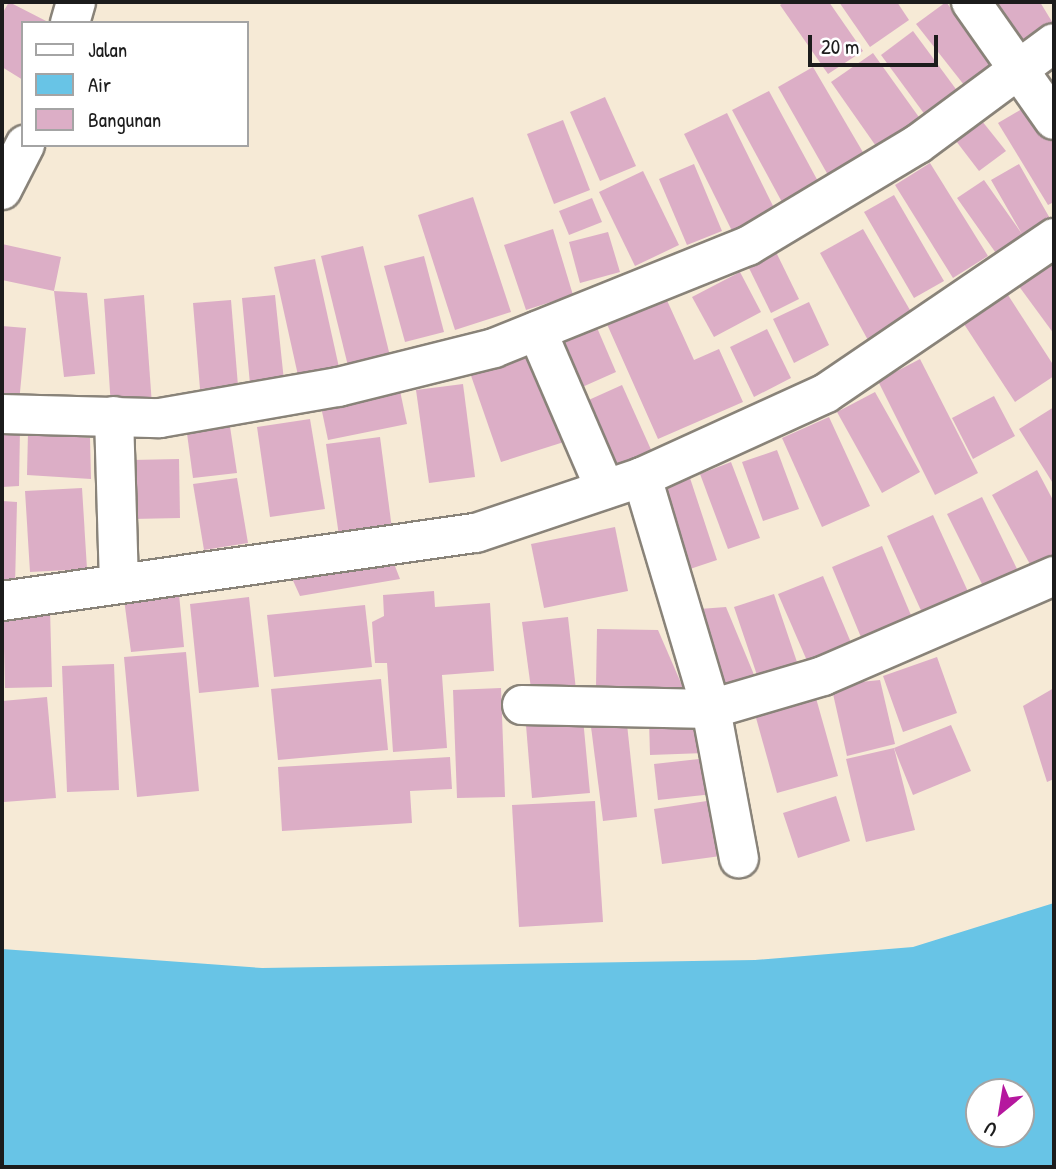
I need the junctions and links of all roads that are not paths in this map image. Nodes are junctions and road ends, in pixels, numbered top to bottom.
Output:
1 (76, 2) edge
2 (971, 2) edge
3 (71, 21) edge
4 (1054, 43) edge
5 (1020, 69) junction
6 (1054, 120) edge
7 (24, 147) edge
8 (2, 190) edge
9 (1054, 238) edge
10 (537, 331) junction
11 (2, 414) edge
12 (114, 416) junction
13 (642, 477) junction
14 (605, 489) junction
15 (1054, 576) edge
16 (119, 584) junction
17 (2, 601) edge
18 (522, 705) dead end
19 (711, 709) junction
20 (739, 858) dead end

1 - 3 street
2 - 5 street
4 - 5 street
5 - 6 street
5 - 10 street
7 - 8 street
9 - 13 street
10 - 12 street
10 - 14 street
11 - 12 street
12 - 16 street
13 - 14 street
13 - 19 street
14 - 16 street
15 - 19 street
16 - 17 street
18 - 19 street
19 - 20 street

